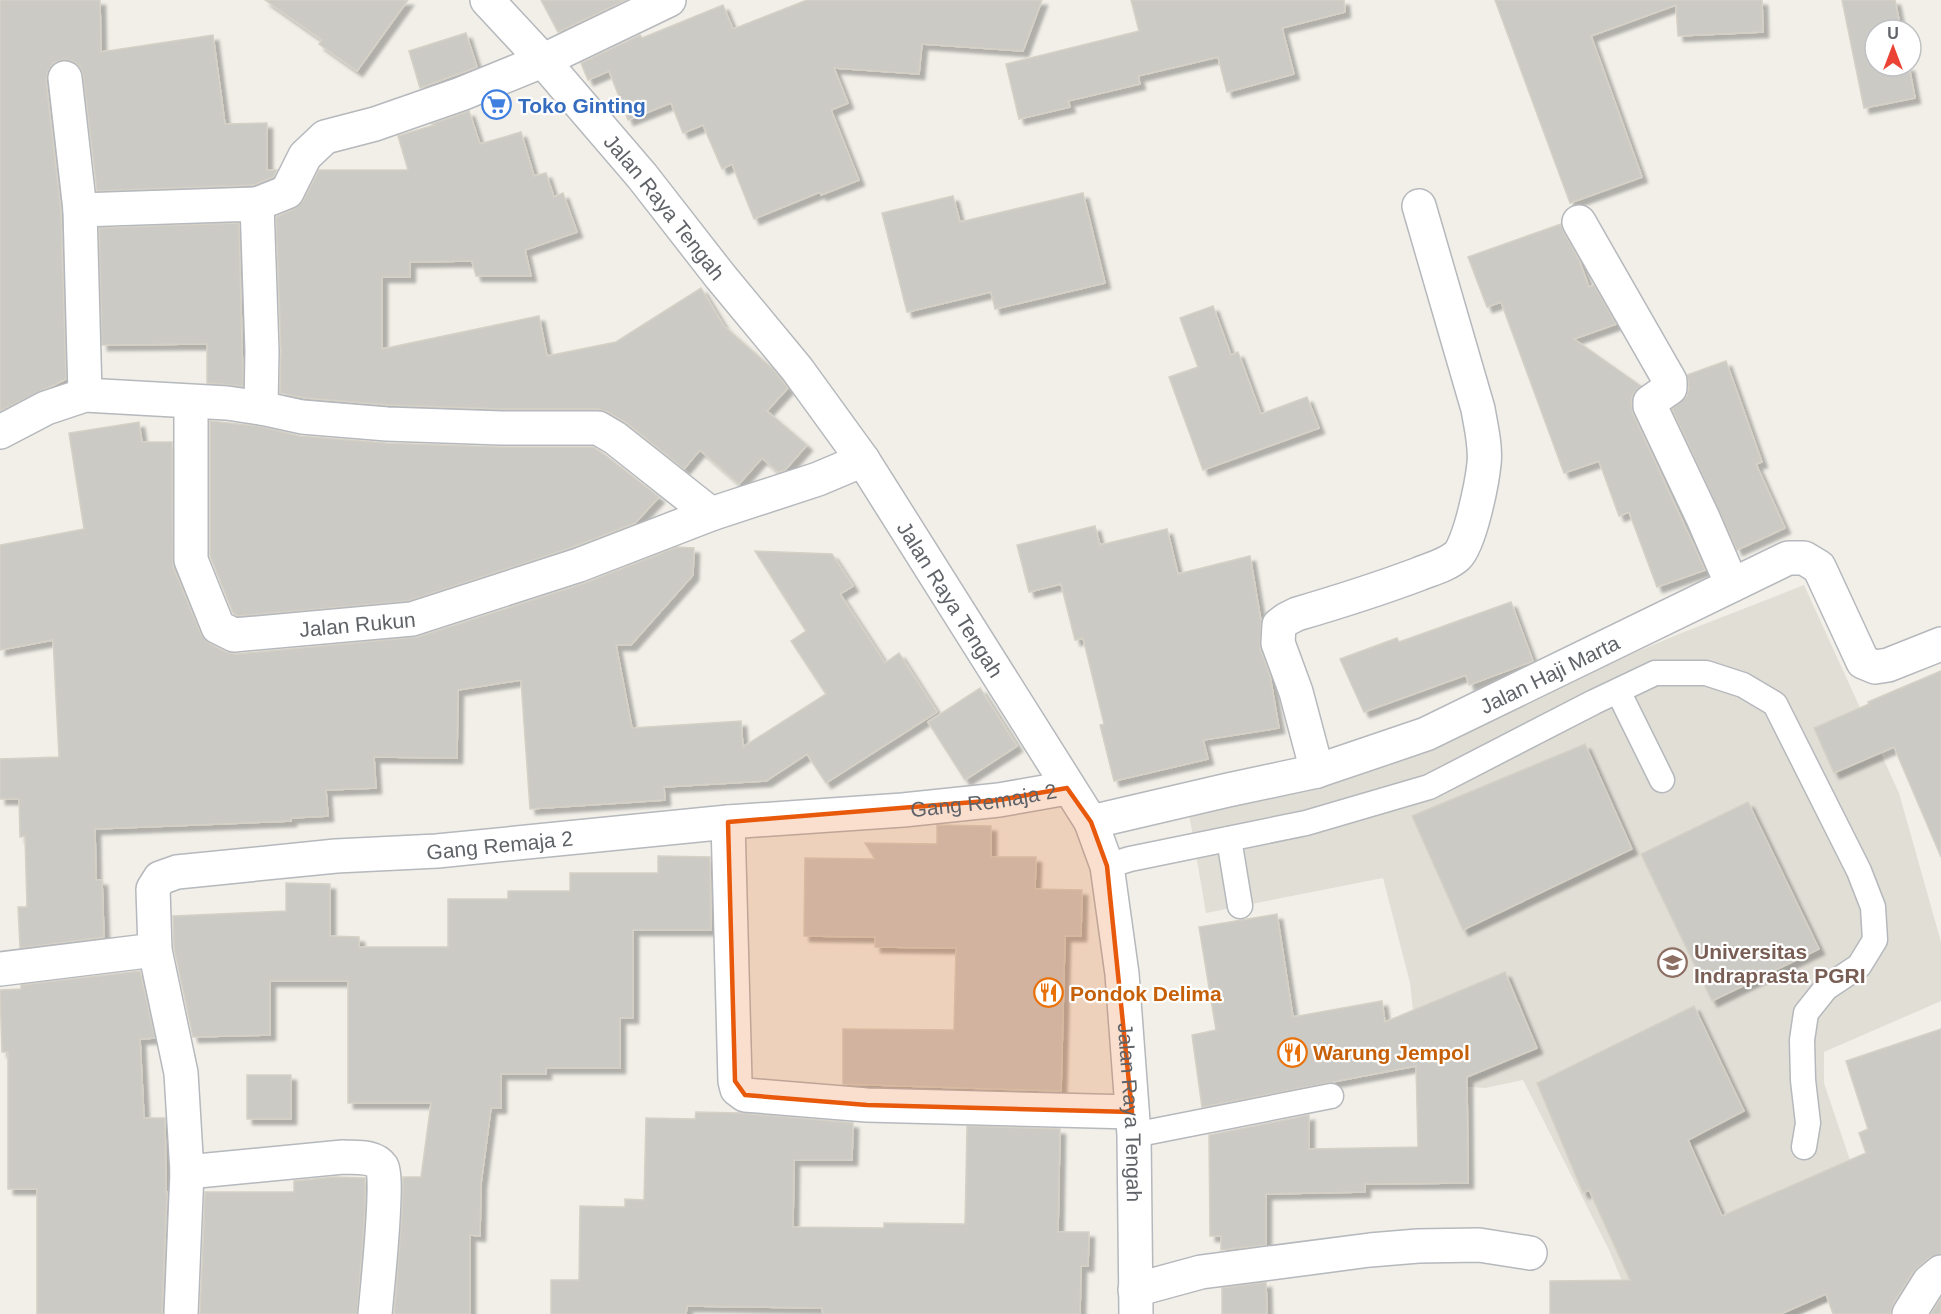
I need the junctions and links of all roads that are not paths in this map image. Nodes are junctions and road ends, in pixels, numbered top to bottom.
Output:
1 (487, 0) edge
2 (669, 0) edge
3 (542, 61) junction
4 (65, 78) dead end
5 (257, 204) junction
6 (1419, 206) dead end
7 (80, 210) junction
8 (1579, 222) dead end
9 (85, 395) junction
10 (191, 402) junction
11 (261, 408) junction
12 (0, 432) edge
13 (863, 460) junction
14 (711, 514) junction
15 (1732, 585) junction
16 (1941, 644) edge
17 (1618, 691) junction
18 (1317, 771) junction
19 (1662, 780) dead end
20 (1067, 788) junction
21 (728, 822) junction
22 (1090, 822) junction
23 (1229, 839) junction
24 (1107, 866) junction
25 (1240, 906) dead end
26 (155, 950) junction
27 (0, 969) edge
28 (1331, 1096) dead end
29 (1133, 1124) junction
30 (1804, 1148) dead end
31 (187, 1172) junction
32 (1530, 1252) dead end
33 (1941, 1272) edge
34 (1135, 1302) edge
35 (181, 1314) edge
36 (375, 1314) edge
37 (1909, 1314) edge

1 - 3 street, Jalan Raya Tengah
2 - 3 street
3 - 5 street
3 - 13 street, Jalan Raya Tengah
4 - 7 street
5 - 7 street
5 - 11 street
6 - 18 street
7 - 9 street
8 - 15 street
9 - 10 street
9 - 12 street
10 - 11 street
10 - 14 street, Jalan Rukun
11 - 14 street
13 - 14 street, Jalan Rukun
13 - 20 street, Jalan Raya Tengah
15 - 16 street, Jalan Haji Marta
15 - 18 street, Jalan Haji Marta
17 - 19 lane
17 - 23 lane
17 - 30 lane
18 - 22 street, Jalan Haji Marta
20 - 21 street, Gang Remaja 2
20 - 22 street, Jalan Raya Tengah
21 - 26 street, Gang Remaja 2
21 - 29 street
22 - 24 street, Jalan Raya Tengah
23 - 24 lane
23 - 25 lane
24 - 29 street, Jalan Raya Tengah
26 - 27 street
26 - 31 street, Gang Remaja 2
28 - 29 lane
29 - 34 street, Jalan Raya Tengah
31 - 35 street, Gang Remaja 2
31 - 36 street
32 - 34 street
33 - 37 street

